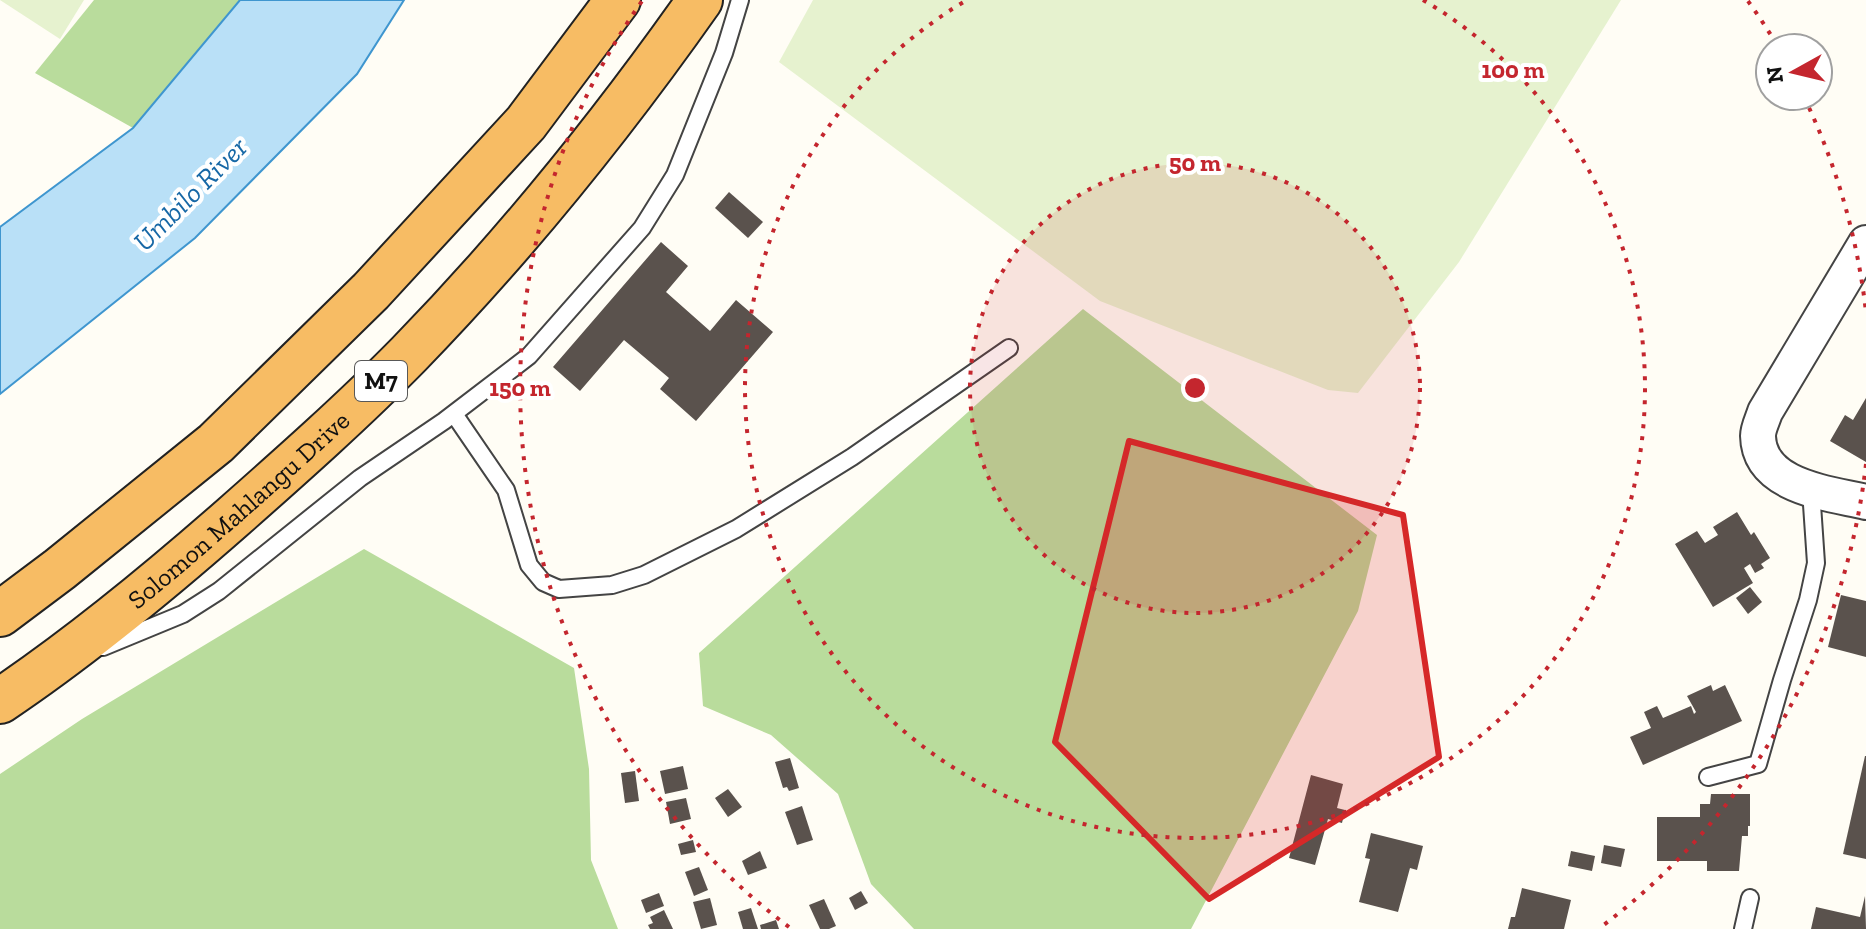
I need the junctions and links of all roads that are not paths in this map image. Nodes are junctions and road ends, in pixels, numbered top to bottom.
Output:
1 (618, 0) edge
2 (700, 0) edge
3 (740, 0) edge
4 (1866, 243) edge
5 (1009, 348) dead end
6 (454, 414) junction
7 (1811, 490) junction
8 (1866, 502) edge
9 (0, 614) edge
10 (44, 671) junction
11 (0, 701) edge
12 (1708, 777) dead end
13 (1750, 898) dead end
14 (1743, 929) edge

1 - 9 highway, M7
2 - 10 highway, Solomon Mahlangu Drive / M7
3 - 6 lane
4 - 7 street
5 - 6 lane
6 - 10 lane
7 - 8 street
7 - 12 lane
10 - 11 highway, Solomon Mahlangu Drive / M7
13 - 14 lane

